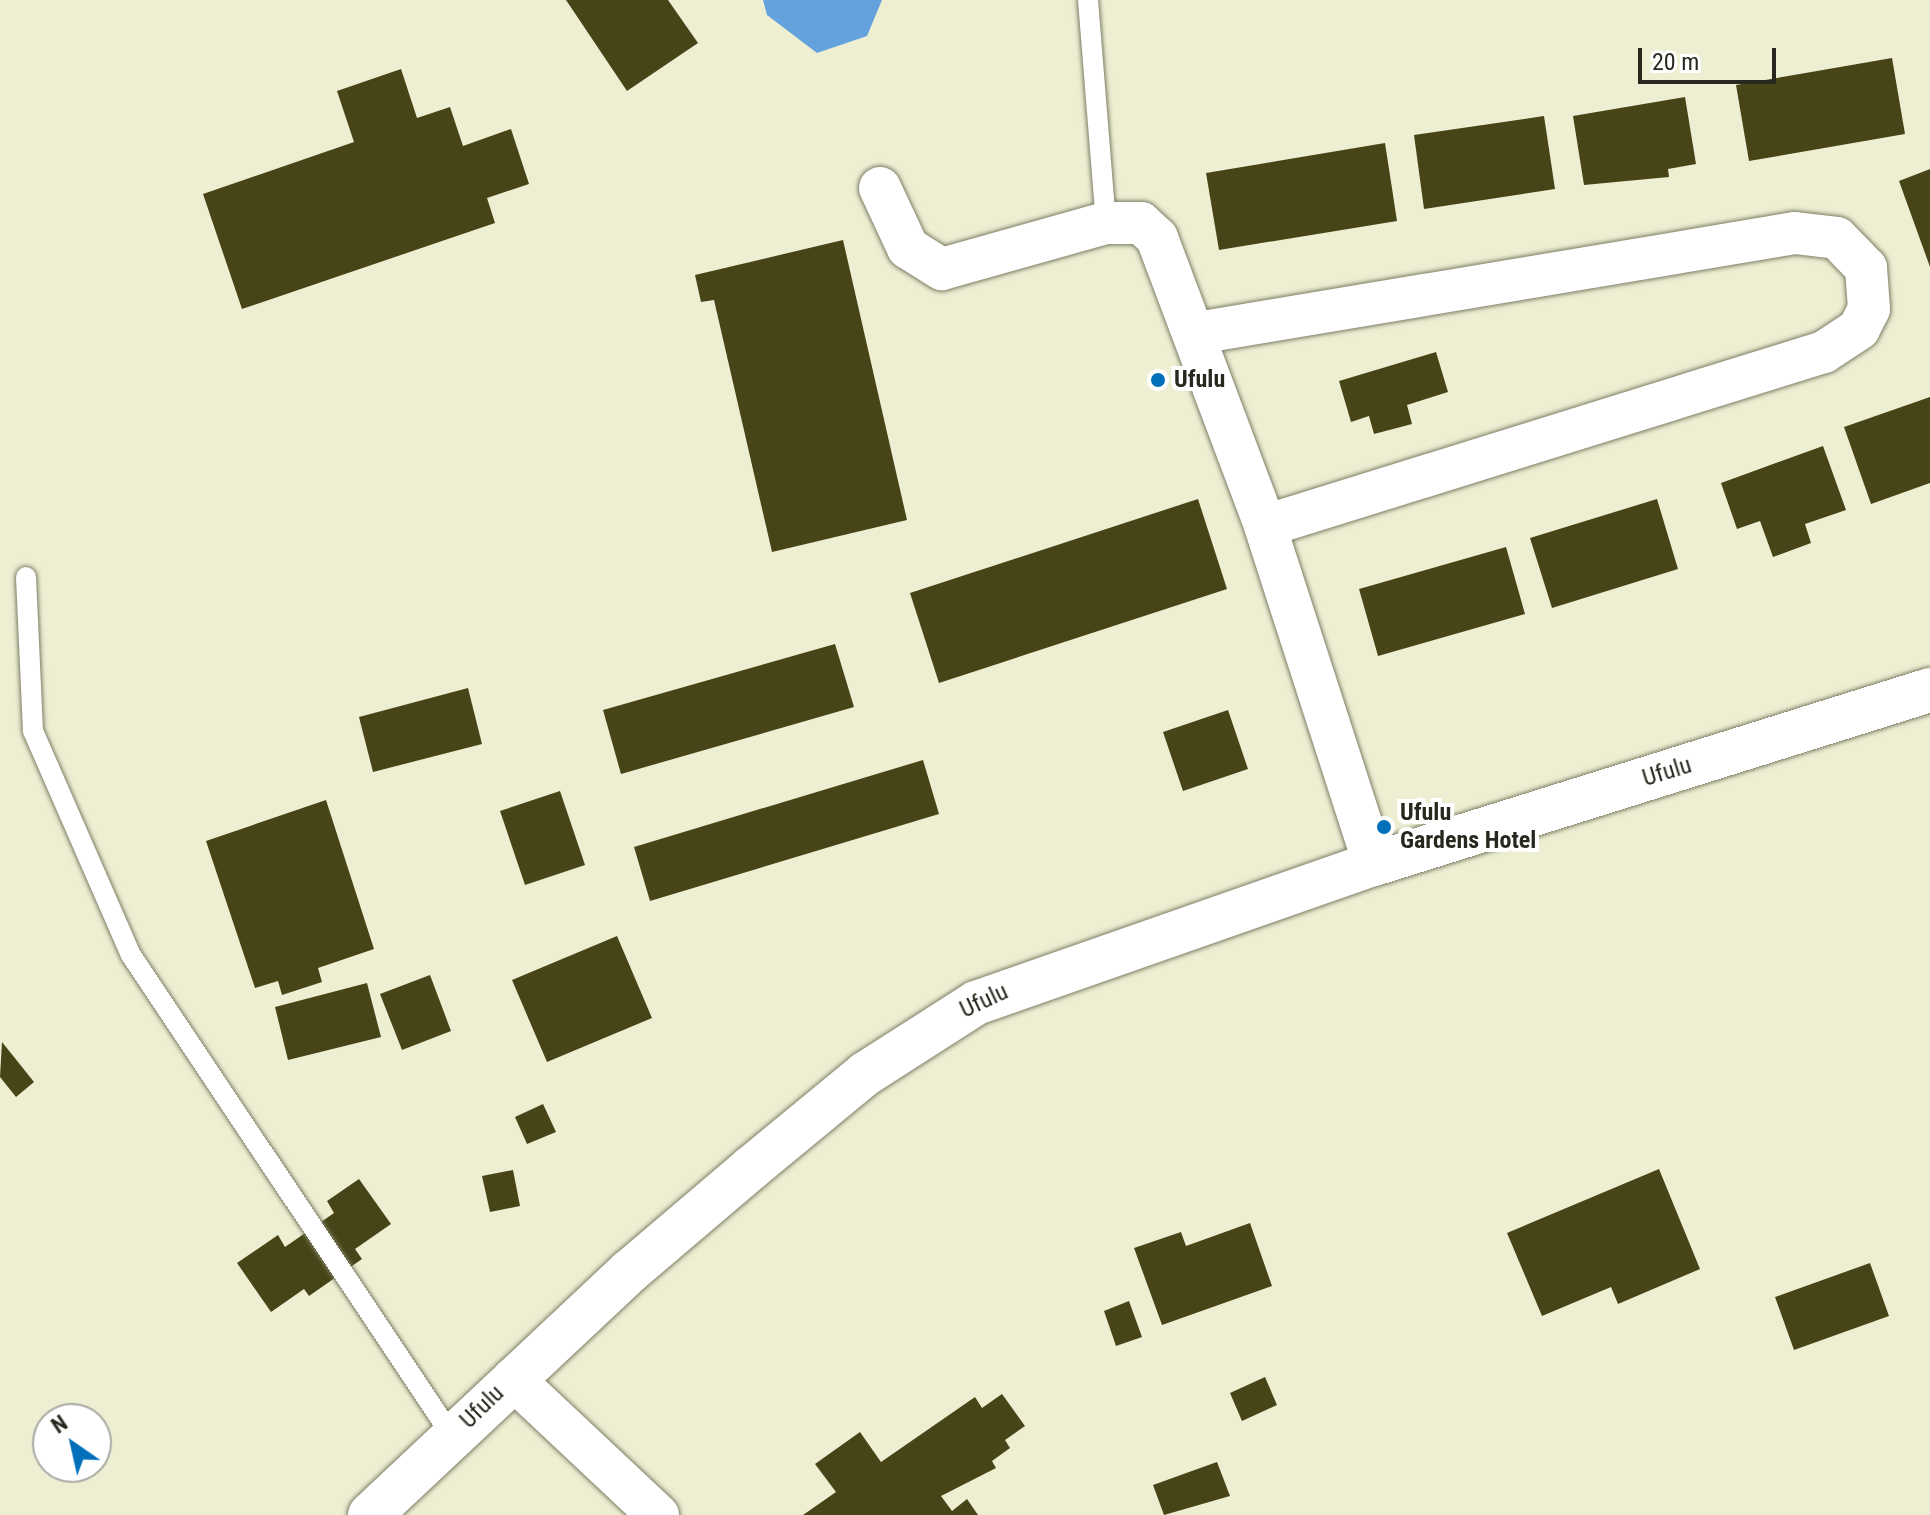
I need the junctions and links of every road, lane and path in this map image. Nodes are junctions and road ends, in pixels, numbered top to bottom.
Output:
1 (1088, 0) edge
2 (880, 188) dead end
3 (1106, 223) junction
4 (1197, 333) junction
5 (1265, 526) junction
6 (26, 577) dead end
7 (1930, 690) edge
8 (1374, 864) junction
9 (513, 1379) junction
10 (452, 1436) junction
11 (370, 1515) edge
12 (658, 1515) edge

1 - 3 lane
2 - 3 street
3 - 4 street
4 - 5 street
4 - 5 street
5 - 8 street
6 - 10 lane
7 - 8 street, Ufulu
8 - 9 street, Ufulu
9 - 10 street, Ufulu
9 - 12 street
10 - 11 street, Ufulu

